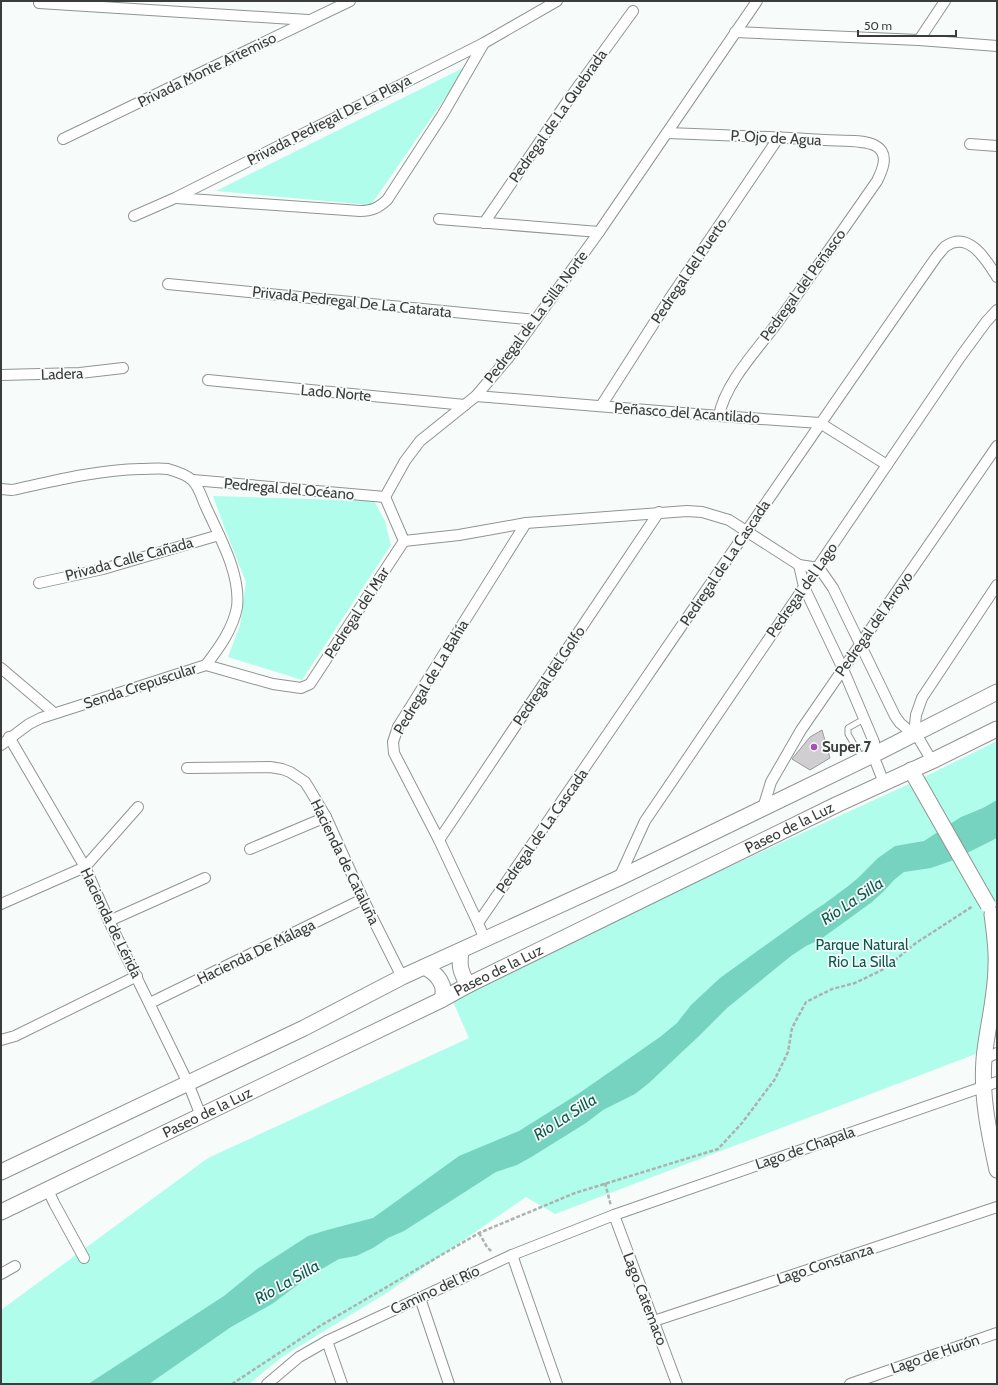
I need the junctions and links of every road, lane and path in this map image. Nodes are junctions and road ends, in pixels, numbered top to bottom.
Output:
1 (350, 1) edge
2 (557, 1) edge
3 (757, 1) edge
4 (945, 1) edge
5 (39, 3) dead end
6 (633, 11) dead end
7 (310, 20) junction
8 (735, 32) junction
9 (919, 40) junction
10 (484, 42) junction
11 (997, 46) edge
12 (667, 133) junction
13 (779, 137) junction
14 (63, 139) dead end
15 (970, 144) dead end
16 (997, 146) edge
17 (882, 153) joint
18 (175, 198) junction
19 (134, 216) dead end
20 (439, 219) dead end
21 (484, 223) junction
22 (599, 232) junction
23 (997, 277) edge
24 (168, 284) dead end
25 (997, 310) edge
26 (536, 320) junction
27 (123, 368) dead end
28 (1, 375) edge
29 (208, 380) dead end
30 (476, 396) junction
31 (465, 405) junction
32 (601, 406) junction
33 (719, 416) junction
34 (820, 423) junction
35 (997, 446) edge
36 (887, 465) junction
37 (193, 480) junction
38 (1, 489) edge
39 (385, 497) junction
40 (659, 512) junction
41 (526, 524) junction
42 (748, 531) junction
43 (219, 534) junction
44 (404, 541) junction
45 (799, 565) junction
46 (819, 568) junction
47 (39, 583) dead end
48 (997, 585) edge
49 (804, 587) junction
50 (860, 643) junction
51 (206, 665) junction
52 (1, 668) edge
53 (843, 669) junction
54 (310, 684) joint
55 (997, 692) edge
56 (54, 713) junction
57 (865, 718) junction
58 (997, 729) edge
59 (914, 734) junction
60 (9, 737) junction
61 (1, 745) edge
62 (869, 757) junction
63 (932, 761) junction
64 (187, 768) dead end
65 (914, 775) junction
66 (884, 783) junction
67 (138, 807) dead end
68 (763, 808) junction
69 (326, 817) junction
70 (440, 840) junction
71 (250, 849) dead end
72 (85, 867) junction
73 (205, 878) dead end
74 (619, 878) junction
75 (363, 899) junction
76 (985, 903) edge
77 (1, 904) edge
78 (109, 921) junction
79 (478, 923) junction
80 (485, 940) junction
81 (461, 950) junction
82 (424, 968) junction
83 (137, 976) junction
84 (402, 977) junction
85 (468, 985) junction
86 (441, 1000) junction
87 (150, 1003) junction
88 (993, 1023) edge
89 (1, 1040) edge
90 (991, 1056) edge
91 (188, 1083) junction
92 (990, 1084) edge
93 (201, 1116) junction
94 (997, 1170) edge
95 (1, 1172) edge
96 (605, 1183) junction
97 (48, 1190) junction
98 (997, 1207) edge
99 (1, 1212) edge
100 (614, 1215) junction
101 (479, 1233) junction
102 (512, 1255) junction
103 (84, 1258) dead end
104 (499, 1261) junction
105 (15, 1266) dead end
106 (1, 1274) edge
107 (420, 1298) junction
108 (654, 1321) junction
109 (997, 1333) edge
110 (326, 1341) junction
111 (232, 1384) edge
112 (267, 1384) edge
113 (342, 1384) edge
114 (449, 1384) edge
115 (557, 1384) edge
116 (677, 1384) edge
117 (850, 1384) edge

1 - 7 street, Privada Monte Artemiso
2 - 10 street, Privada Pedregal De La Playa
3 - 8 street, Pedregal de La Silla Norte
4 - 9 street
5 - 7 street
6 - 21 street, Pedregal de La Quebrada
7 - 14 street, Privada Monte Artemiso
8 - 9 street
8 - 12 street, Pedregal de La Silla Norte
9 - 11 street
10 - 18 street, Privada Pedregal De La Playa
10 - 18 street, Privada Pedregal De La Playa
12 - 13 street, P. Ojo de Agua
12 - 22 street, Pedregal de La Silla Norte
13 - 17 street, P. Ojo de Agua
13 - 32 street, Pedregal del Puerto
15 - 16 street
17 - 33 street, Pedregal del Peñasco
18 - 19 street, Privada Pedregal De La Playa
20 - 21 street
21 - 22 street
22 - 26 street, Pedregal de La Silla Norte
23 - 34 street, Pedregal de La Cascada
24 - 26 street, Privada Pedregal De La Catarata
25 - 36 street, Pedregal del Lago
26 - 30 street, Pedregal de La Silla Norte
27 - 28 street, Ladera
29 - 31 street, Lado Norte
30 - 31 street, Pedregal de La Silla Norte
30 - 32 street, Peñasco del Acantilado
31 - 39 street, Pedregal de La Silla Norte
32 - 33 street, Peñasco del Acantilado
33 - 34 street, Peñasco del Acantilado
34 - 36 street, Peñasco del Acantilado
34 - 42 street, Pedregal de La Cascada
35 - 50 street, Pedregal del Arroyo
36 - 46 street, Pedregal del Lago
37 - 38 street, Pedregal del Océano
37 - 39 street, Pedregal del Océano
37 - 43 street, Pedregal del Océano
39 - 44 street
40 - 41 street
40 - 42 street
40 - 70 street, Pedregal del Golfo
41 - 44 street
41 - 70 street, Pedregal de La Bahía
42 - 45 street
42 - 79 street, Pedregal de La Cascada
43 - 47 street, Privada Calle Cañada
43 - 51 street, Pedregal del Océano
44 - 54 street, Pedregal del Mar
45 - 46 street
45 - 49 street
46 - 49 street, Pedregal del Lago
46 - 50 street
48 - 59 street
49 - 53 street
49 - 74 street, Pedregal del Lago
50 - 53 street, Pedregal del Arroyo
50 - 59 street
51 - 54 street, Senda Crepuscular
51 - 56 street, Senda Crepuscular
52 - 56 street
53 - 57 street
53 - 68 street, Pedregal del Arroyo
55 - 59 street, Paseo de la Luz
56 - 60 street, Senda Crepuscular
57 - 62 street
57 - 62 lane
58 - 63 street, Paseo de la Luz
59 - 62 street, Paseo de la Luz
59 - 63 street
60 - 61 street, Senda Crepuscular
60 - 72 street, Hacienda de Lérida
62 - 66 street
62 - 68 street, Paseo de la Luz
63 - 65 street, Paseo de la Luz
64 - 69 street, Hacienda de Cataluña
65 - 66 street, Paseo de la Luz
65 - 76 street
66 - 85 street, Paseo de la Luz
67 - 72 street
68 - 74 street, Paseo de la Luz
69 - 71 street
69 - 75 street, Hacienda de Cataluña
70 - 79 street, Pedregal de La Bahía
72 - 77 street
72 - 78 street, Hacienda de Lérida
73 - 78 street
74 - 80 street, Paseo de la Luz
75 - 84 street, Hacienda de Cataluña
75 - 87 street, Hacienda De Málaga
76 - 88 street
76 - 96 path
78 - 83 street, Hacienda de Lérida
79 - 80 street
80 - 81 street, Paseo de la Luz
81 - 82 street, Paseo de la Luz
81 - 85 street
82 - 84 street, Paseo de la Luz
82 - 86 street
83 - 87 street, Hacienda de Lérida
83 - 89 street
84 - 91 street, Paseo de la Luz
85 - 86 street, Paseo de la Luz
86 - 93 street, Paseo de la Luz
87 - 91 street, Hacienda de Lérida
88 - 90 street
90 - 92 street
91 - 93 street, Hacienda de Lérida
91 - 95 street, Paseo de la Luz
92 - 94 street
92 - 100 street, Lago de Chapala
93 - 97 street, Paseo de la Luz
96 - 100 path
96 - 101 path
97 - 99 street, Paseo de la Luz
97 - 103 street
98 - 108 street, Lago Constanza
100 - 102 street, Camino del Río
100 - 108 street, Lago Catemaco
101 - 104 path
101 - 111 path
102 - 104 street, Camino del Río
102 - 115 street
104 - 107 street, Camino del Río
105 - 106 street
107 - 110 street, Camino del Río
107 - 114 street
108 - 116 street, Lago Catemaco
109 - 117 street, Lago de Hurón
110 - 112 street, Camino del Río
110 - 113 street

